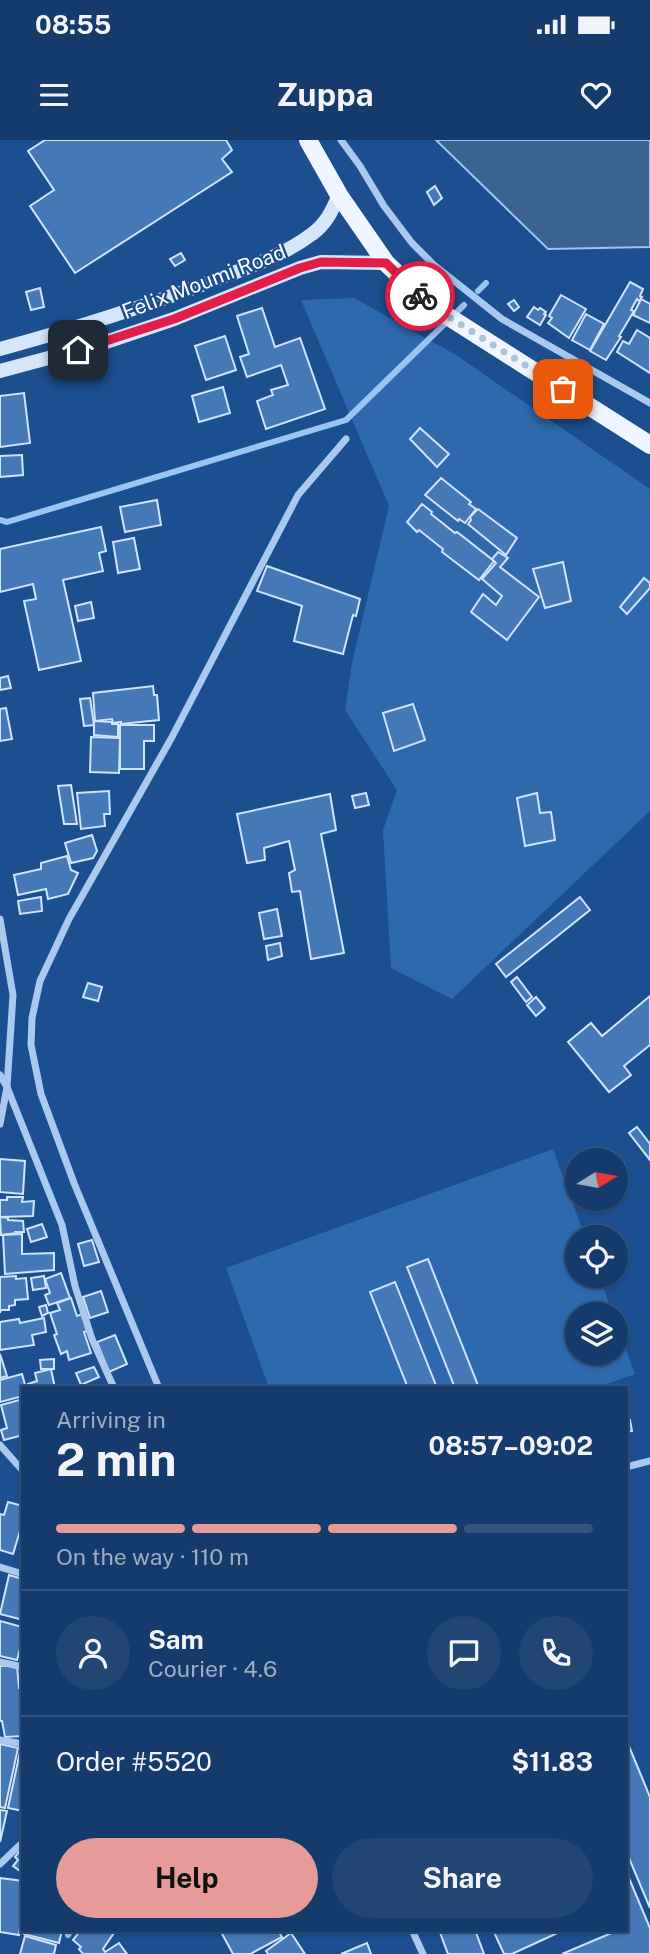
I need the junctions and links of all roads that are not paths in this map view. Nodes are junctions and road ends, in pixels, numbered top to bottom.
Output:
1 (308, 140) edge
2 (341, 140) edge
3 (339, 195) junction
4 (386, 263) junction
5 (190, 289) junction
6 (197, 309) junction
7 (56, 334) junction
8 (0, 349) edge
9 (60, 355) junction
10 (0, 371) edge
11 (650, 403) edge
12 (346, 439) dead end
13 (650, 445) edge
14 (0, 919) edge
15 (0, 1075) edge
16 (7, 1087) junction
17 (0, 1124) edge
18 (113, 1386) edge
19 (158, 1386) edge
20 (0, 1445) edge
21 (650, 1461) edge
22 (628, 1466) edge
23 (21, 1469) edge
24 (0, 1567) edge
25 (21, 1573) edge
26 (0, 1662) edge
27 (21, 1667) edge
28 (0, 1740) edge
29 (21, 1744) edge
30 (21, 1844) edge
31 (0, 1864) edge
32 (413, 1932) edge
33 (423, 1954) edge

1 - 3 main road
2 - 11 street
3 - 4 main road
3 - 5 main road, Felix Moumi Road
4 - 6 main road, Felix Moumi Road
4 - 13 main road
5 - 6 main road
5 - 7 main road, Felix Moumi Road
6 - 9 main road, Felix Moumi Road
7 - 8 main road, Felix Moumi Road
7 - 9 main road
9 - 10 main road, Felix Moumi Road
12 - 19 street
14 - 16 street
15 - 16 street
16 - 17 street
16 - 18 street
20 - 23 street
21 - 22 street
24 - 25 street
26 - 27 street
28 - 29 street
30 - 31 street
32 - 33 street

